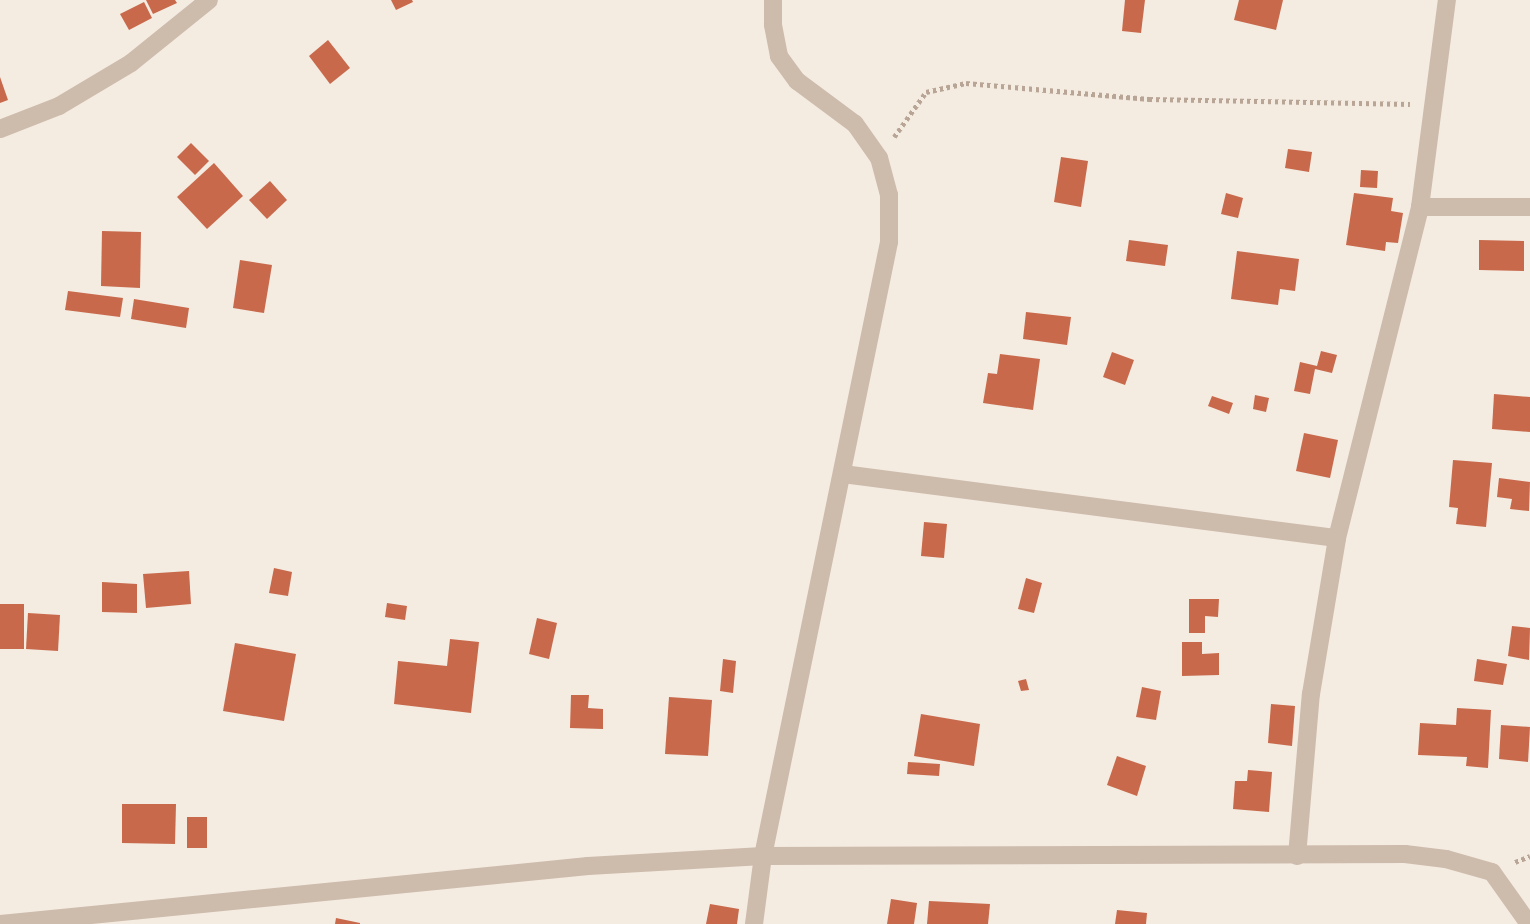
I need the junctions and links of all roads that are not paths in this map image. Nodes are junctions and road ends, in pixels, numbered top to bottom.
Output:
1 (209, 0) edge
2 (774, 0) edge
3 (1447, 0) edge
4 (0, 129) edge
5 (1420, 207) junction
6 (1530, 207) edge
7 (843, 474) junction
8 (1337, 538) junction
9 (763, 856) junction
10 (1297, 856) junction
11 (0, 923) edge
12 (754, 924) edge
13 (1529, 924) edge

1 - 4 street
2 - 7 street
3 - 5 street
5 - 6 street
5 - 8 street
7 - 8 street
7 - 9 street
8 - 10 street
9 - 10 street
9 - 11 street
9 - 12 street
10 - 13 street

